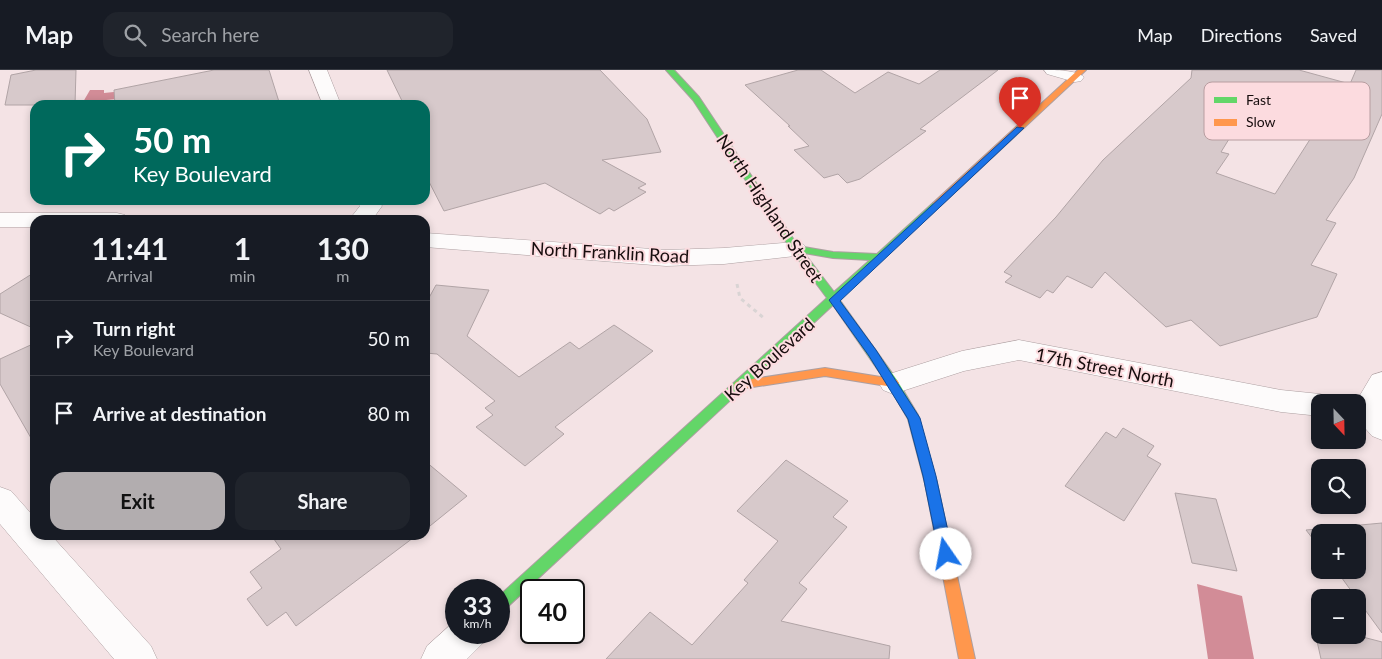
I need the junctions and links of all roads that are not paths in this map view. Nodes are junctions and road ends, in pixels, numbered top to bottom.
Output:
1 (318, 70) edge
2 (670, 70) edge
3 (1053, 70) edge
4 (1079, 73) edge
5 (330, 100) edge
6 (370, 205) edge
7 (364, 215) edge
8 (0, 220) edge
9 (30, 220) edge
10 (430, 240) edge
11 (795, 249) junction
12 (881, 257) junction
13 (834, 300) junction
14 (1382, 382) edge
15 (893, 384) junction
16 (740, 385) junction
17 (1311, 404) edge
18 (1369, 416) edge
19 (0, 501) edge
20 (30, 535) edge
21 (34, 540) edge
22 (510, 595) edge
23 (456, 644) edge
24 (138, 659) edge
25 (440, 659) edge
26 (968, 659) edge

1 - 5 street
2 - 11 street, North Highland Street
3 - 4 street
4 - 12 street, Key Boulevard
6 - 7 street
8 - 9 street
10 - 11 street, North Franklin Road
11 - 12 street
11 - 13 street, North Highland Street
12 - 13 street, Key Boulevard
13 - 15 street, North Highland Street
13 - 16 street, Key Boulevard
14 - 18 street
15 - 16 street
15 - 17 street, 17th Street North
15 - 26 street, North Highland Street
16 - 22 street, Key Boulevard
19 - 20 street
21 - 24 street
23 - 25 street

